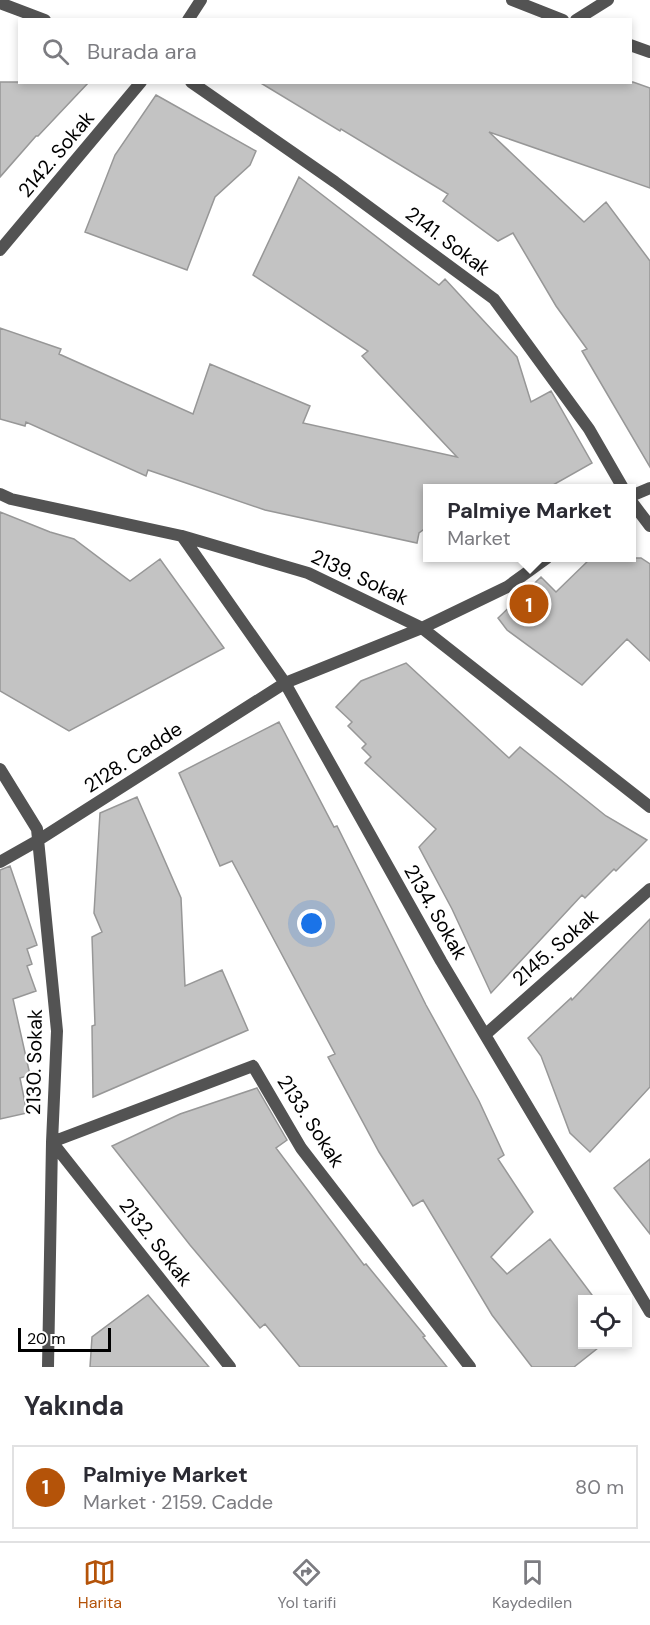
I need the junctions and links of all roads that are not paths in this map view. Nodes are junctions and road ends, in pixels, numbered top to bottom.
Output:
1 (201, 0) edge
2 (512, 0) edge
3 (608, 0) edge
4 (0, 3) edge
5 (40, 18) edge
6 (189, 18) edge
7 (558, 18) edge
8 (579, 18) edge
9 (632, 46) edge
10 (650, 52) edge
11 (139, 84) edge
12 (194, 84) edge
13 (0, 250) edge
14 (620, 484) edge
15 (650, 488) edge
16 (0, 494) edge
17 (636, 494) edge
18 (636, 508) edge
19 (650, 526) edge
20 (182, 536) junction
21 (541, 562) edge
22 (422, 628) junction
23 (285, 683) junction
24 (0, 769) edge
25 (650, 807) edge
26 (37, 842) junction
27 (0, 862) edge
28 (650, 889) edge
29 (486, 1034) junction
30 (52, 1142) junction
31 (650, 1312) edge
32 (48, 1367) edge
33 (230, 1367) edge
34 (470, 1367) edge

1 - 6 street
2 - 7 street
3 - 8 street
4 - 5 street
9 - 10 street
11 - 13 street, 2142. Sokak
12 - 14 street, 2141. Sokak
15 - 17 street
16 - 20 street, 2139. Sokak
18 - 19 street
20 - 22 street, 2139. Sokak
20 - 23 street, 2134. Sokak
21 - 22 street, 2128. Cadde
22 - 23 street, 2128. Cadde
22 - 25 street, 2139. Sokak
23 - 26 street, 2128. Cadde
23 - 29 street, 2134. Sokak
24 - 26 street, 2130. Sokak
26 - 27 street, 2128. Cadde
26 - 30 street, 2130. Sokak
28 - 29 street, 2145. Sokak
29 - 31 street, 2134. Sokak
30 - 32 street, 2130. Sokak
30 - 33 street, 2132. Sokak
30 - 34 street, 2133. Sokak

